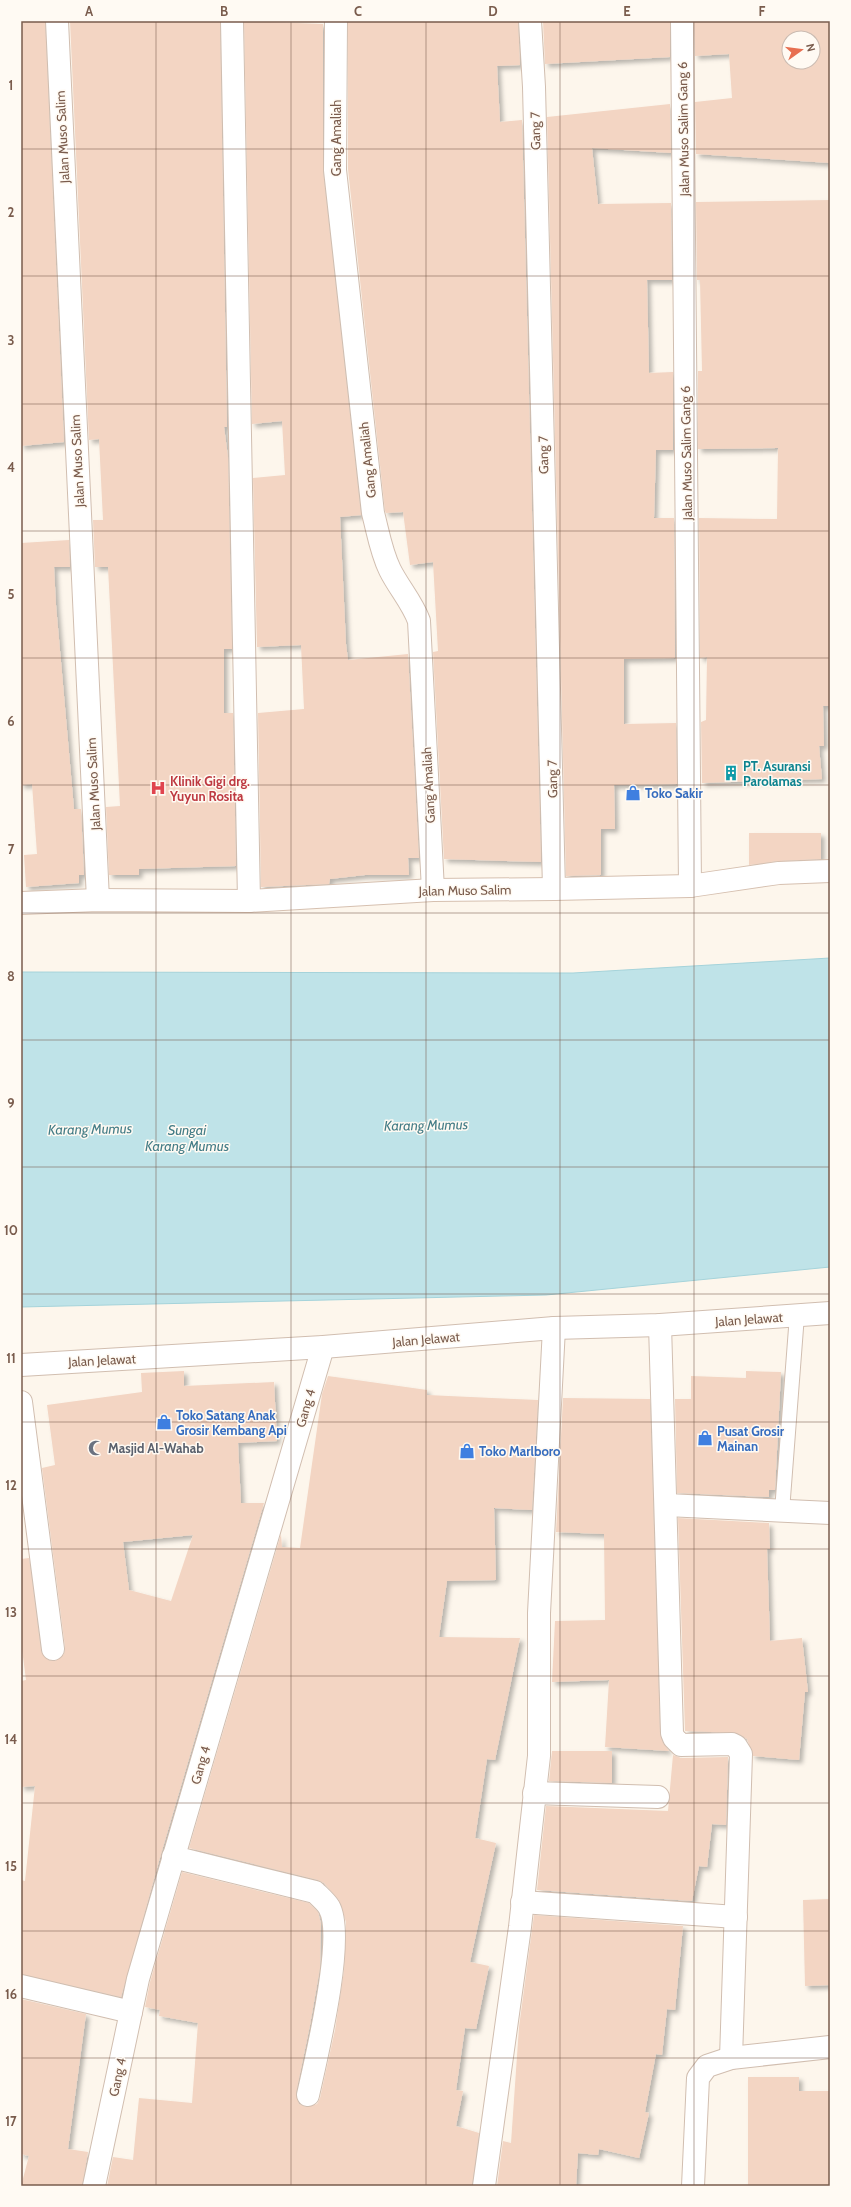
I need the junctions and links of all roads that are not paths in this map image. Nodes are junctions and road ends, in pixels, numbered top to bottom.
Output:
1 (57, 21) edge
2 (232, 21) edge
3 (336, 21) edge
4 (530, 21) edge
5 (682, 21) edge
6 (830, 871) edge
7 (690, 886) junction
8 (554, 889) junction
9 (433, 890) junction
10 (98, 900) junction
11 (249, 901) junction
12 (21, 902) edge
13 (830, 1313) edge
14 (797, 1315) junction
15 (660, 1325) junction
16 (554, 1328) junction
17 (323, 1347) junction
18 (21, 1365) edge
19 (21, 1402) edge
20 (667, 1505) junction
21 (782, 1511) junction
22 (830, 1513) edge
23 (53, 1649) dead end
24 (534, 1794) junction
25 (658, 1797) dead end
26 (173, 1857) junction
27 (522, 1902) junction
28 (736, 1917) junction
29 (21, 1986) edge
30 (131, 2012) junction
31 (830, 2047) edge
32 (731, 2058) junction
33 (308, 2095) dead end
34 (94, 2186) edge
35 (484, 2186) edge
36 (693, 2186) edge

1 - 10 street, Jalan Muso Salim
2 - 11 street
3 - 9 street, Gang Amaliah
4 - 8 street, Gang 7
5 - 7 street, Jalan Muso Salim Gang 6
6 - 7 street, Jalan Muso Salim
7 - 8 street, Jalan Muso Salim
8 - 9 street, Jalan Muso Salim
9 - 11 street, Jalan Muso Salim
10 - 11 street, Jalan Muso Salim
10 - 12 street, Jalan Muso Salim
13 - 14 street, Jalan Jelawat
14 - 15 street, Jalan Jelawat
14 - 21 lane
15 - 16 street, Jalan Jelawat
15 - 20 street
16 - 17 street, Jalan Jelawat
16 - 24 street
17 - 18 street, Jalan Jelawat
17 - 26 street, Gang 4
19 - 23 street
20 - 21 street
20 - 28 street
21 - 22 street
24 - 25 street
24 - 27 street
26 - 30 street, Gang 4
26 - 33 street
27 - 28 street
27 - 35 street
28 - 32 street
29 - 30 street
30 - 34 street, Gang 4
31 - 32 street
32 - 36 street

